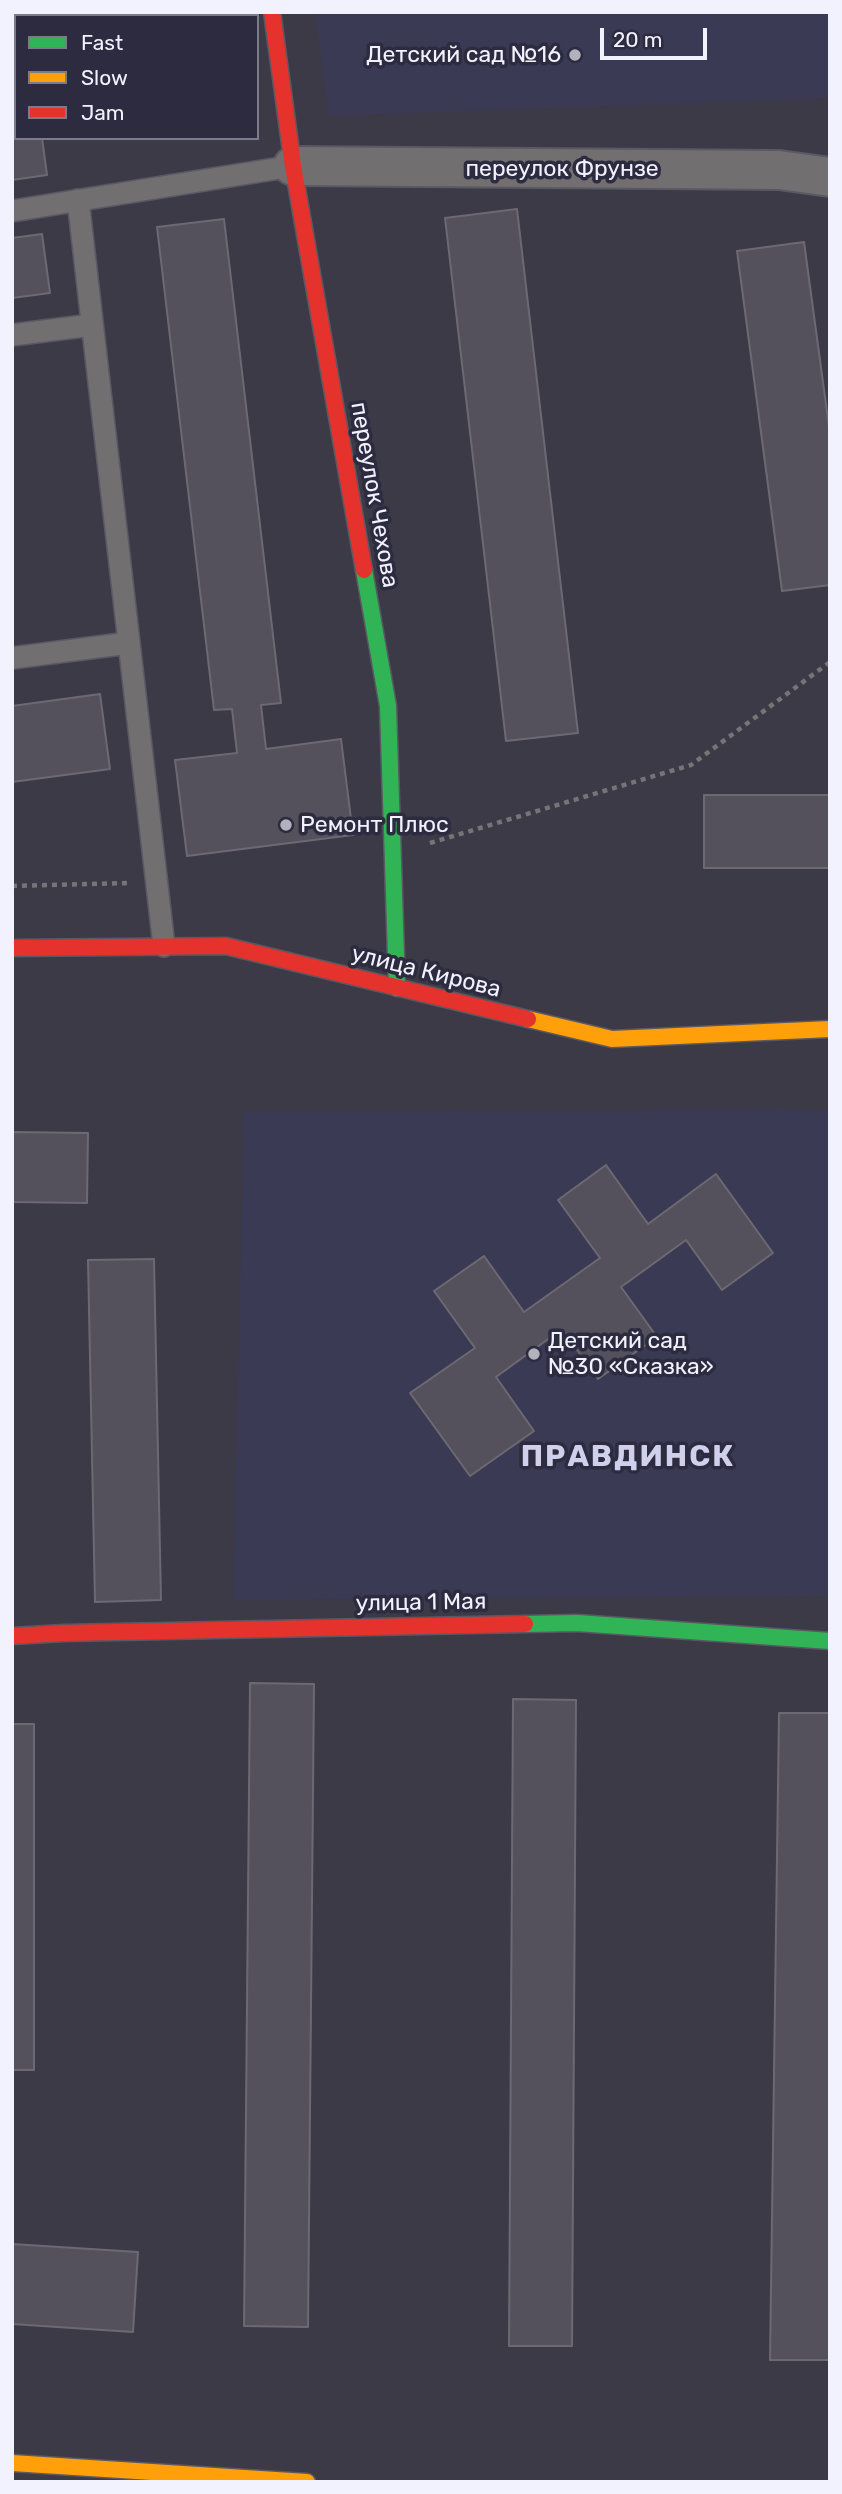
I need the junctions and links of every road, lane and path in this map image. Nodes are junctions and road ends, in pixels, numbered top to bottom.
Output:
1 (272, 12) edge
2 (293, 166) junction
3 (830, 177) edge
4 (78, 200) junction
5 (12, 211) edge
6 (92, 325) junction
7 (12, 335) edge
8 (129, 643) junction
9 (12, 658) edge
10 (830, 663) edge
11 (393, 855) junction
12 (156, 883) junction
13 (12, 886) edge
14 (163, 946) junction
15 (12, 948) edge
16 (397, 988) junction
17 (830, 1029) edge
18 (12, 1636) edge
19 (830, 1641) edge
20 (12, 2463) edge
21 (307, 2482) edge

1 - 2 street, переулок Чехова
2 - 3 street, переулок Фрунзе
2 - 4 lane
2 - 11 street, переулок Чехова
4 - 5 lane
4 - 6 lane
6 - 7 lane
6 - 8 lane
8 - 9 lane
8 - 12 lane
10 - 11 path
11 - 16 street, переулок Чехова
12 - 13 path
12 - 14 lane
14 - 15 street, улица Кирова
14 - 16 street, улица Кирова
16 - 17 street, улица Кирова
18 - 19 street, улица 1 Мая
20 - 21 street

